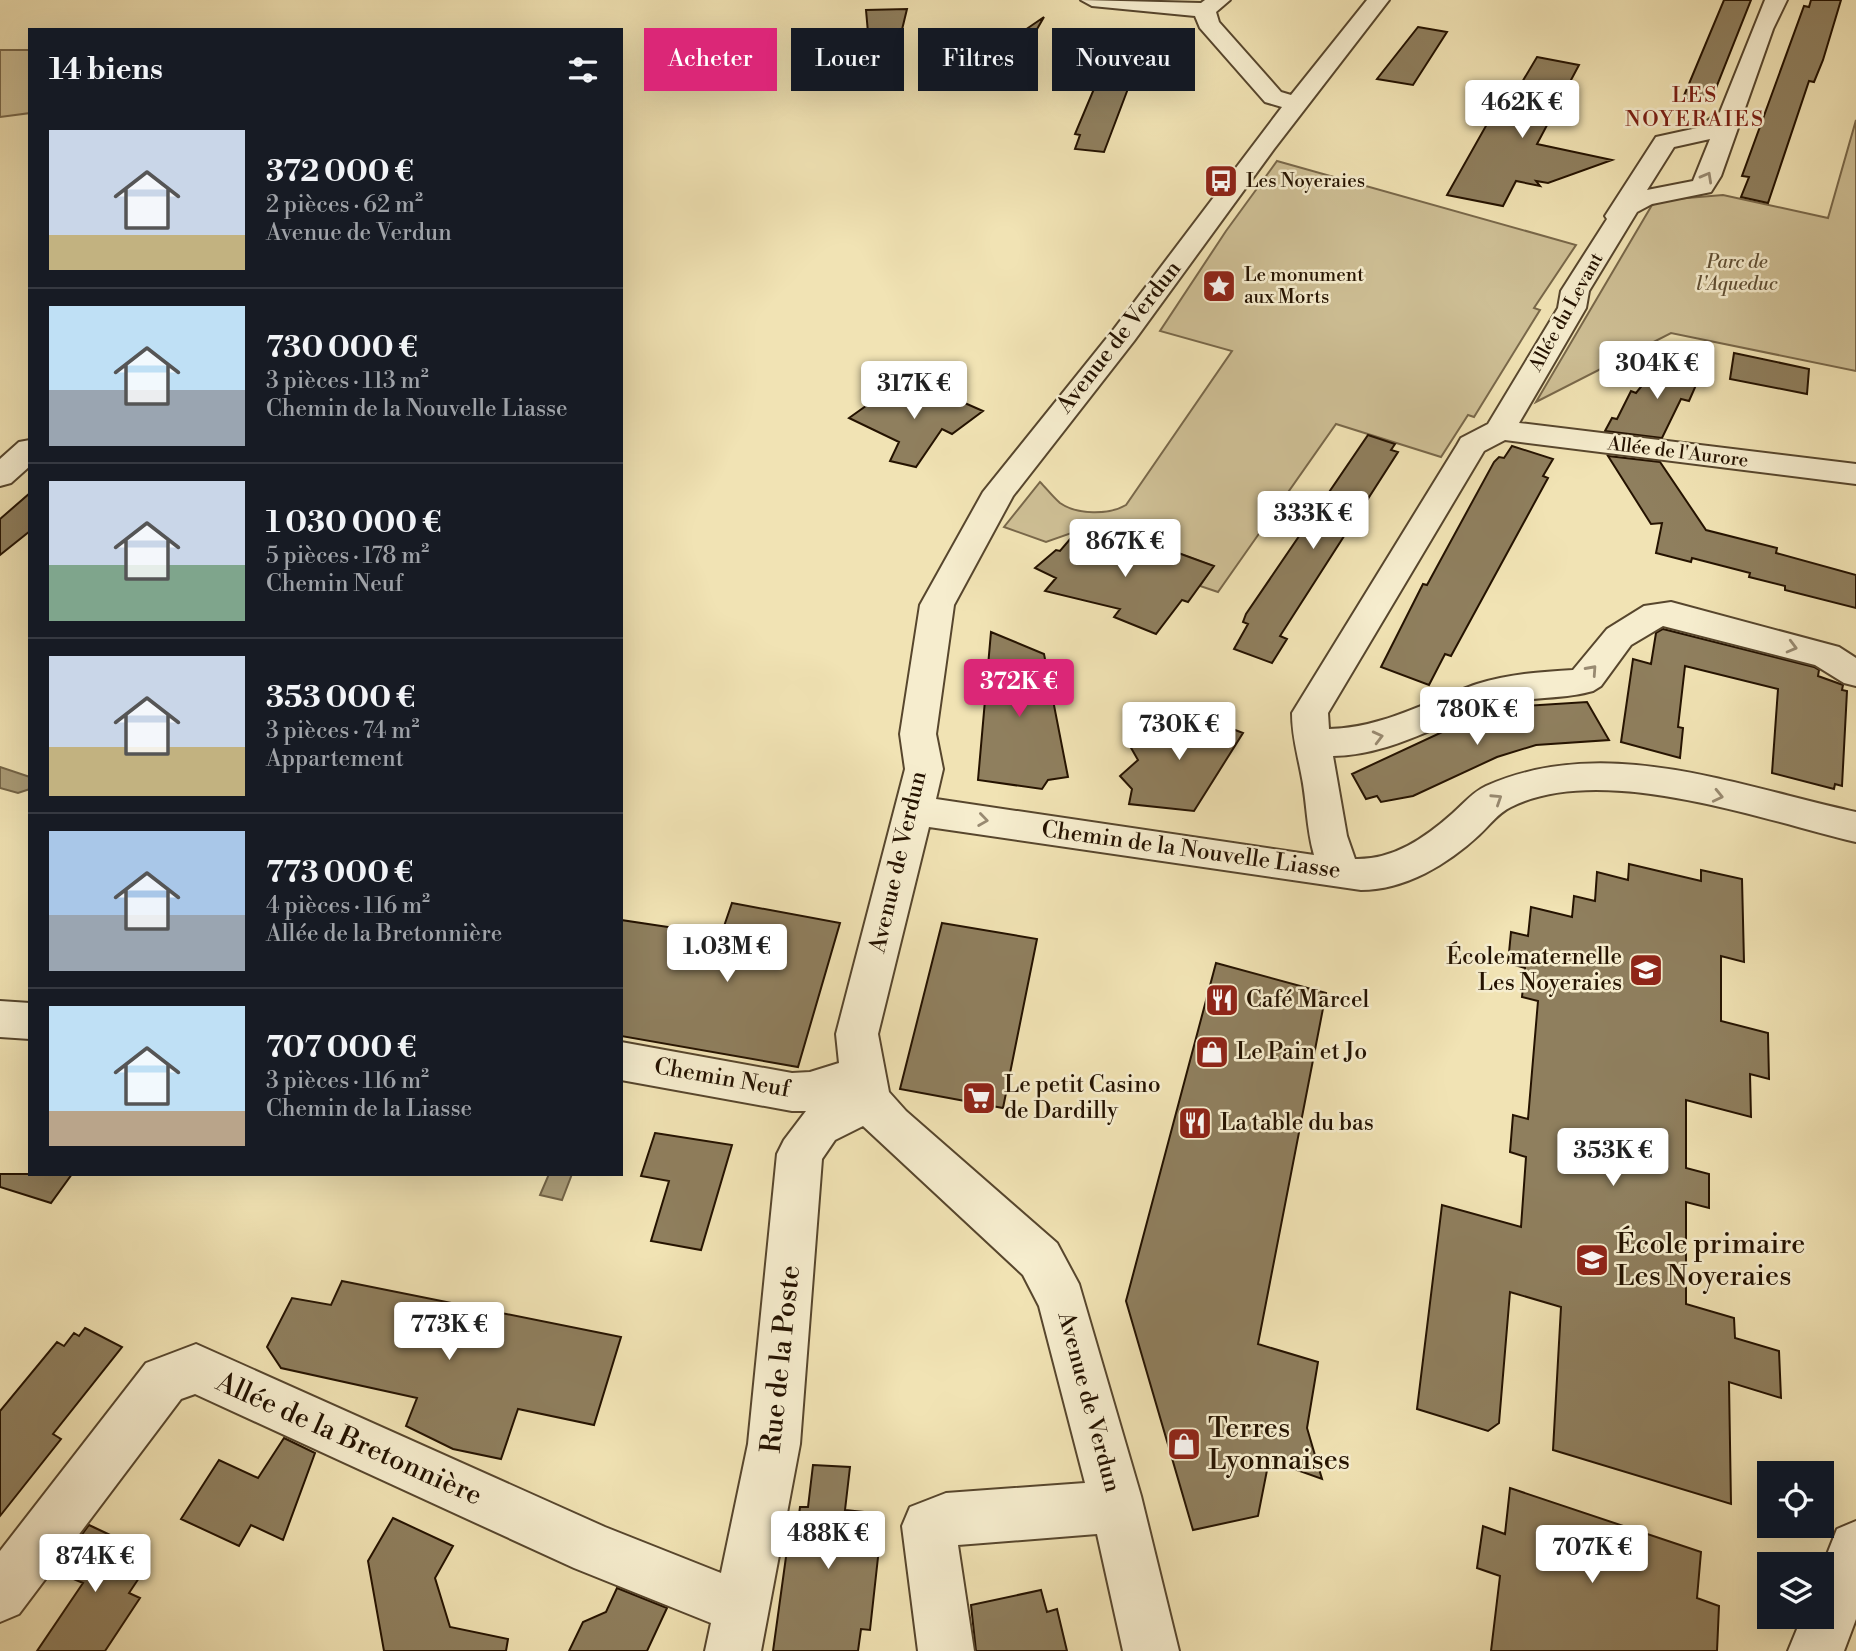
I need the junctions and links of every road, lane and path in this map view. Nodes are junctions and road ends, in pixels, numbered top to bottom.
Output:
1 (1092, 0) edge
2 (1378, 0) edge
3 (1773, 2) edge
4 (1212, 5) edge
5 (1296, 104) junction
6 (1729, 117) junction
7 (1691, 134) junction
8 (1719, 147) junction
9 (1649, 188) junction
10 (1500, 430) junction
11 (28, 451) edge
12 (1856, 474) edge
13 (0, 476) edge
14 (1856, 674) edge
15 (1311, 743) junction
16 (915, 810) junction
17 (1856, 827) edge
18 (1340, 874) junction
19 (0, 1019) edge
20 (28, 1021) edge
21 (623, 1061) edge
22 (623, 1062) edge
23 (866, 1089) junction
24 (819, 1126) junction
25 (1098, 1508) dead end
26 (1856, 1548) edge
27 (0, 1595) edge
28 (738, 1630) edge
29 (946, 1651) edge
30 (1151, 1651) edge
31 (1816, 1651) edge

1 - 4 street
2 - 5 street, Avenue de Verdun
3 - 6 street, Allée du Levant
4 - 5 street
5 - 16 street, Avenue de Verdun
6 - 7 street
6 - 8 street, Allée du Levant
7 - 8 street
7 - 9 street
9 -> 8 street, Allée du Levant
9 - 10 street, Allée du Levant
10 - 12 street, Allée de l'Aurore
10 - 15 street
11 - 13 street
15 -> 14 street
15 - 18 street
16 -> 18 street, Chemin de la Nouvelle Liasse
16 - 23 street, Avenue de Verdun
18 -> 17 street, Chemin de la Nouvelle Liasse
19 - 20 street
21 - 23 street, Chemin Neuf
22 - 24 street, Chemin Neuf
23 - 24 street
23 - 30 street, Avenue de Verdun
24 - 28 street, Rue de la Poste
25 - 29 street
26 - 31 street
27 - 28 street, Allée de la Bretonnière

